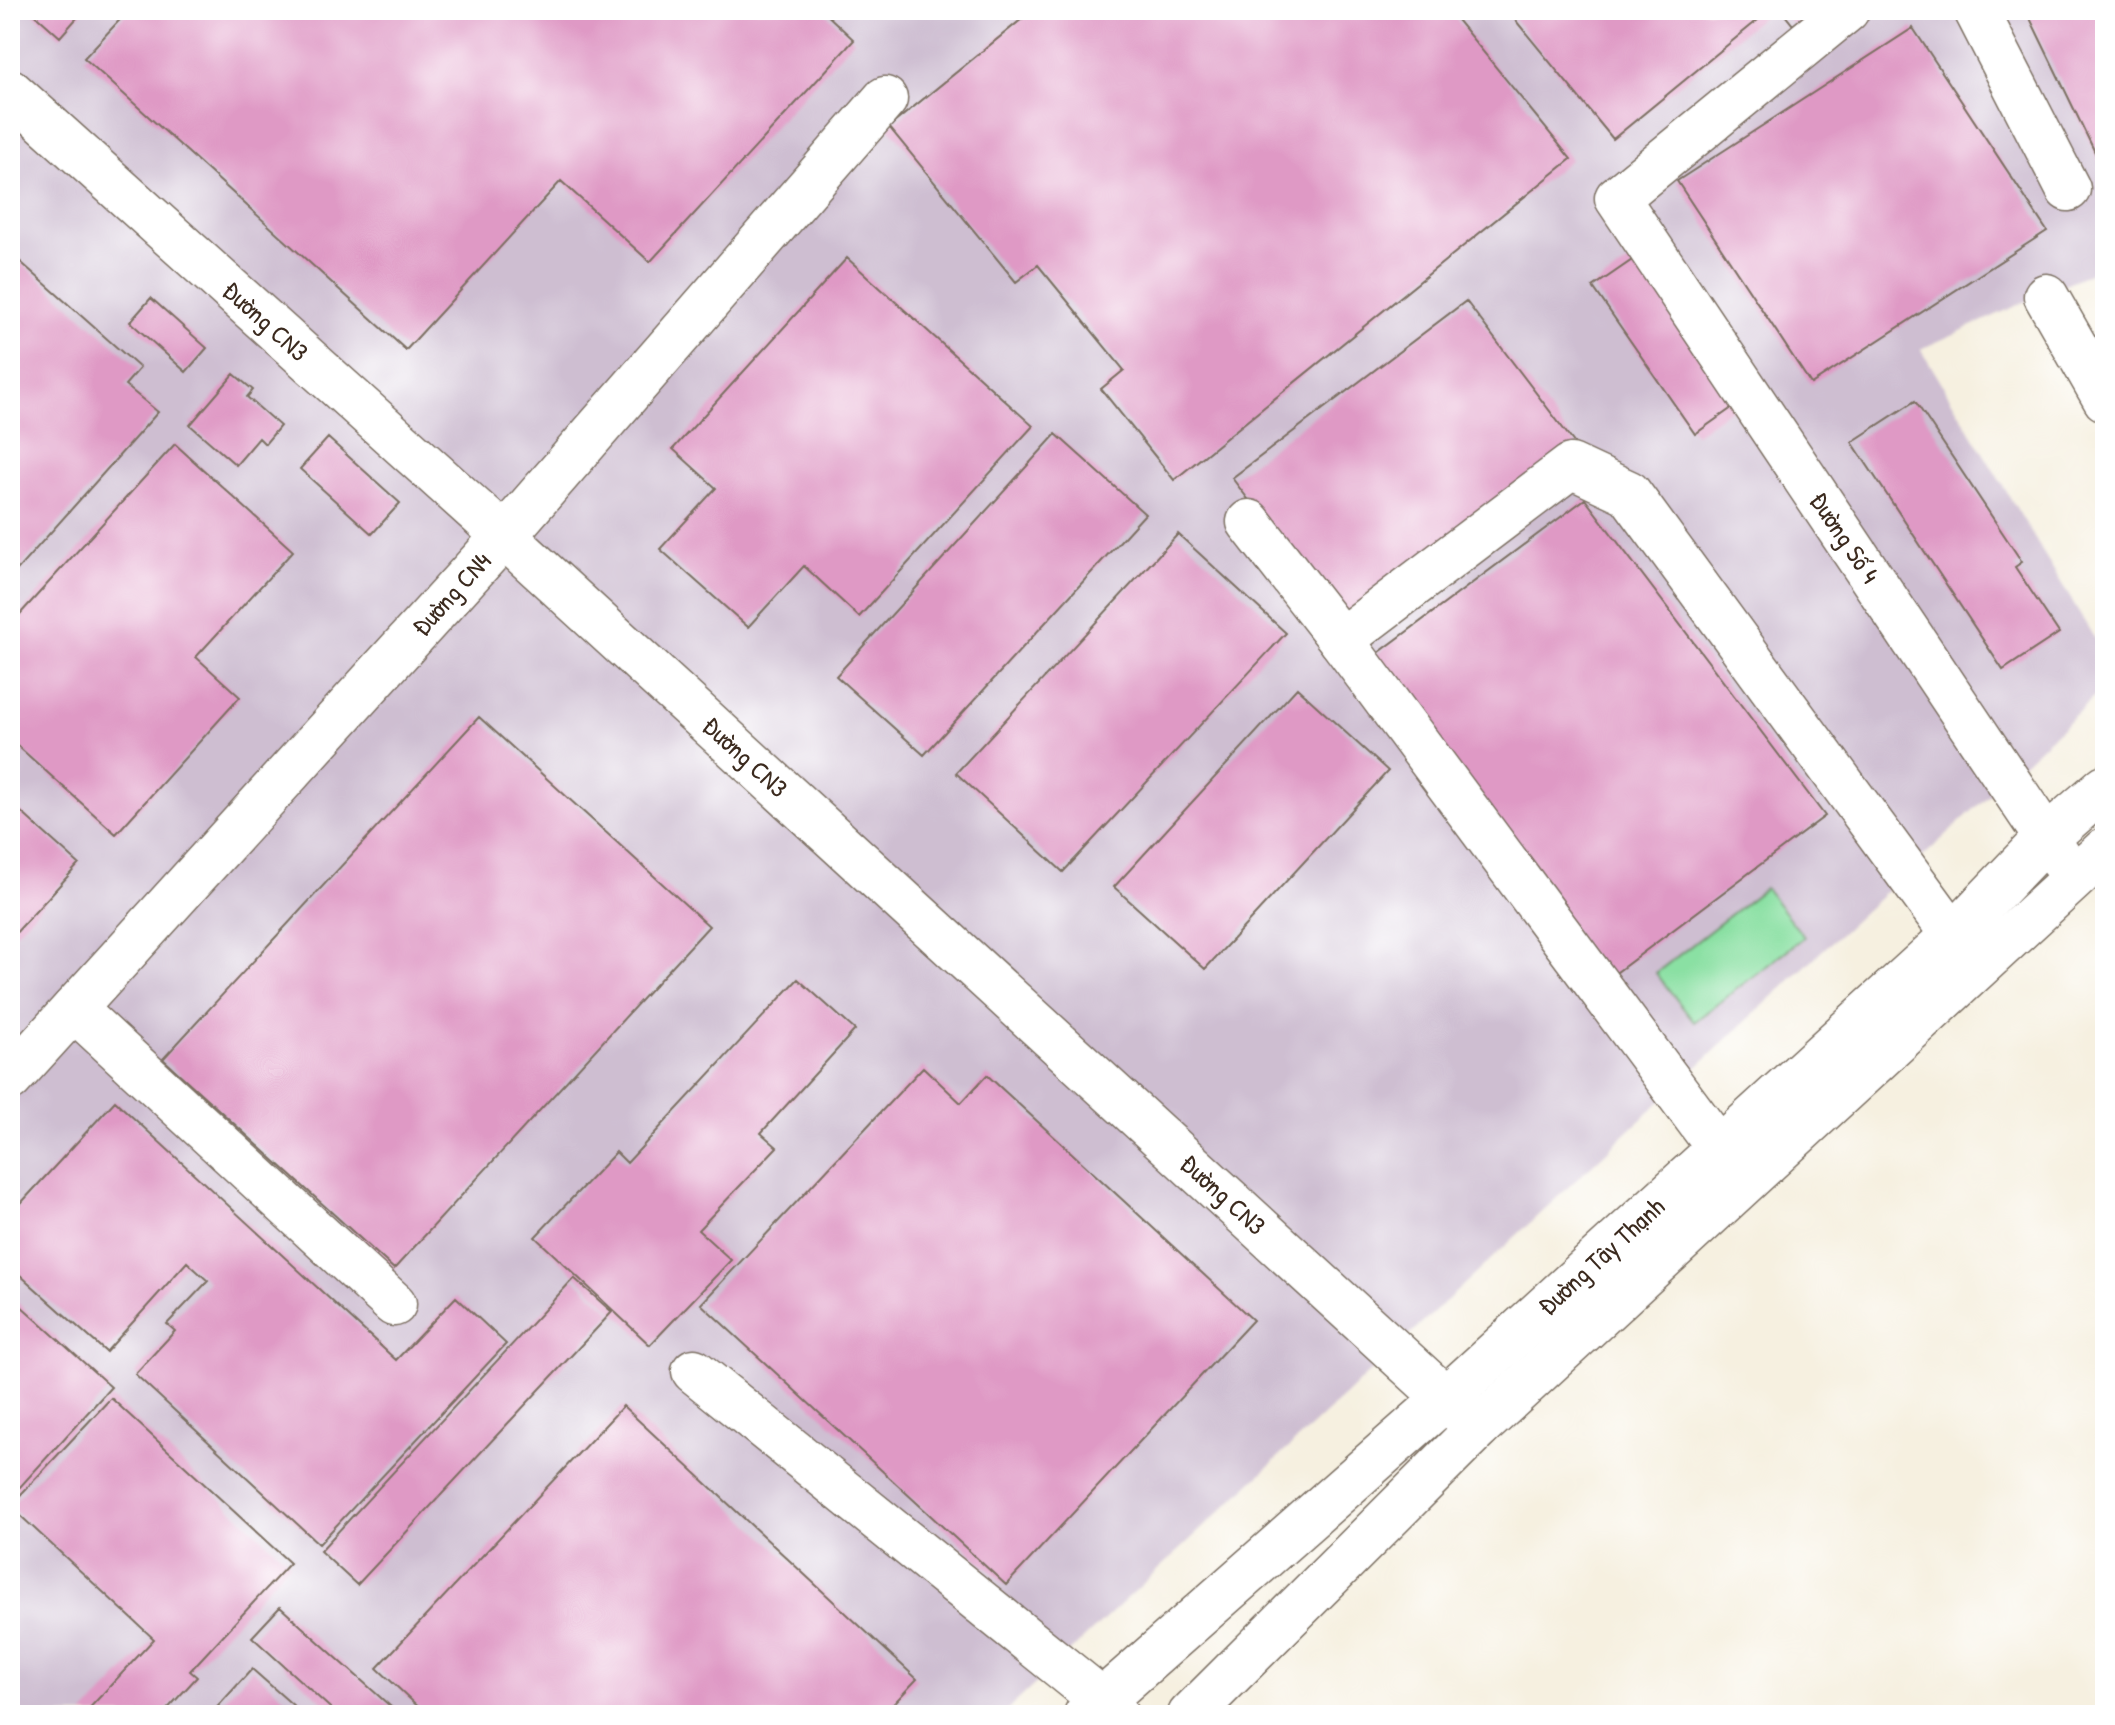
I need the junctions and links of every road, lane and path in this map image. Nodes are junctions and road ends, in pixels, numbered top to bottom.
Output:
1 (1847, 10) edge
2 (1976, 10) edge
3 (10, 91) edge
4 (885, 99) dead end
5 (2068, 189) dead end
6 (2046, 296) dead end
7 (2105, 399) edge
8 (1249, 522) dead end
9 (504, 536) junction
10 (1341, 640) junction
11 (2105, 787) edge
12 (2046, 838) junction
13 (2090, 864) edge
14 (1953, 935) junction
15 (74, 1009) junction
16 (10, 1079) edge
17 (1718, 1147) junction
18 (394, 1304) dead end
19 (694, 1371) dead end
20 (1446, 1398) junction
21 (1478, 1428) junction
22 (1101, 1710) edge
23 (1190, 1715) edge

1 - 12 street, Đường Số 4
2 - 5 street
3 - 9 street, Đường CN3
4 - 9 street, Đường CN4
6 - 7 street
8 - 10 street
9 - 15 street, Đường CN4
9 - 20 street, Đường CN3
10 - 14 street
10 - 17 street
11 - 12 street, Đường Tây Thạnh
12 - 13 street, Đường Số 4
12 - 14 street, Đường Tây Thạnh
13 - 21 street, Đường Tây Thạnh
14 - 17 street, Đường Tây Thạnh
15 - 16 street, Đường CN4
15 - 18 street
17 - 20 street, Đường Tây Thạnh
19 - 22 street
20 - 21 street, Đường CN3
20 - 22 street, Đường Tây Thạnh
21 - 23 street, Đường Tây Thạnh

